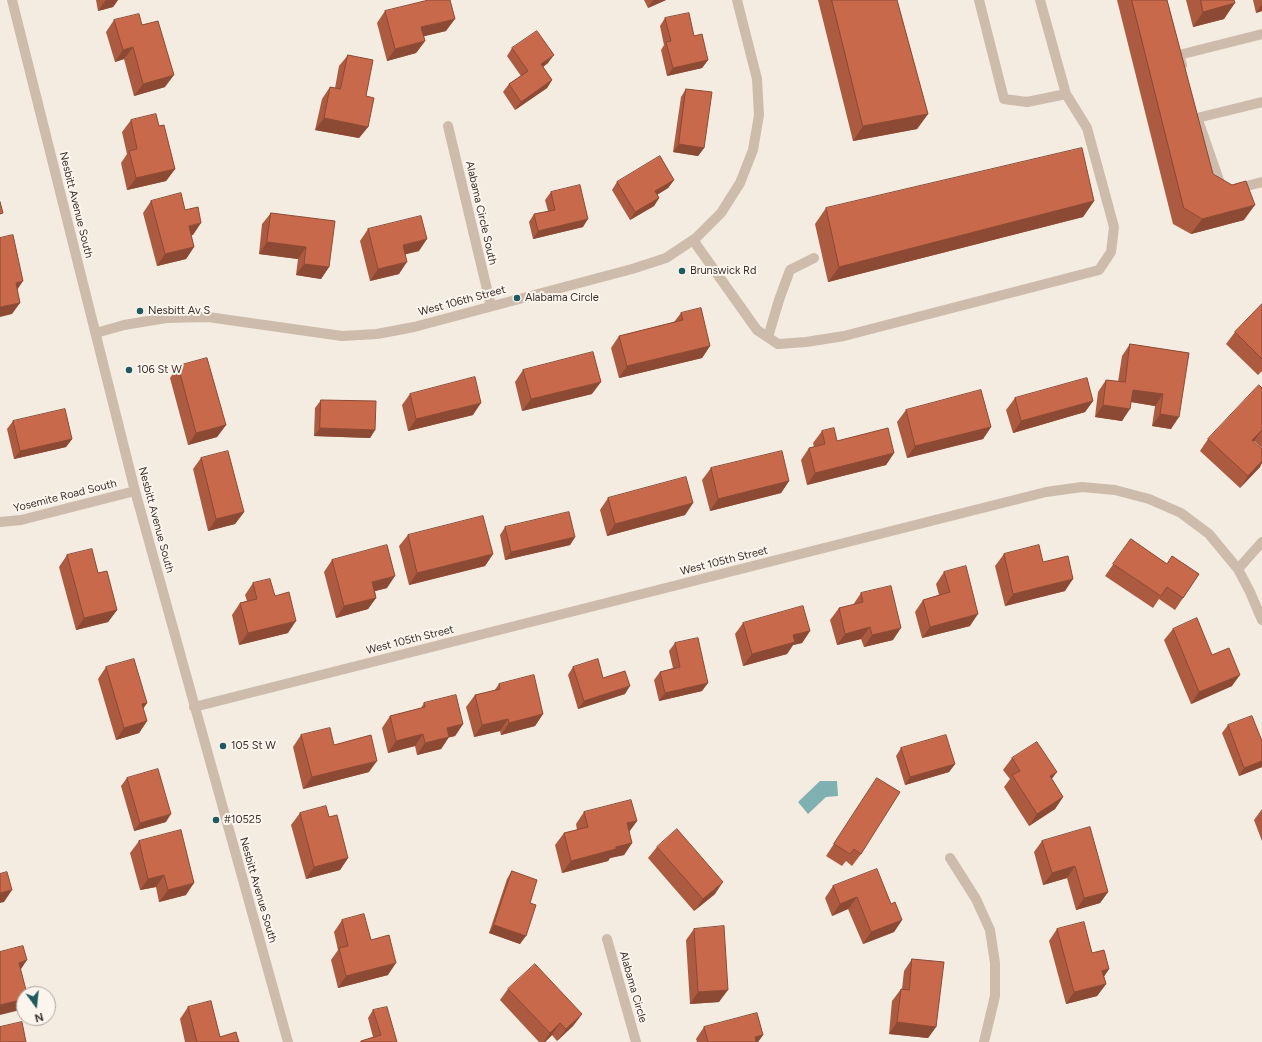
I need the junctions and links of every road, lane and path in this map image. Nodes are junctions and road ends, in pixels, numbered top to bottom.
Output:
1 (12, 0) edge
2 (737, 0) edge
3 (979, 0) edge
4 (1040, 0) edge
5 (1262, 34) edge
6 (1185, 76) edge
7 (1066, 94) junction
8 (1262, 102) edge
9 (448, 126) dead end
10 (1262, 182) edge
11 (693, 240) junction
12 (814, 258) dead end
13 (491, 306) junction
14 (96, 333) junction
15 (768, 337) junction
16 (135, 491) junction
17 (0, 522) edge
18 (1262, 542) edge
19 (1238, 569) junction
20 (1262, 620) edge
21 (194, 706) junction
22 (950, 858) dead end
23 (607, 939) dead end
24 (288, 1042) edge
25 (636, 1042) edge
26 (984, 1042) edge

1 - 14 street, Nesbitt Avenue South
2 - 11 street, West 106th Street
3 - 7 street
4 - 7 street
5 - 6 street
7 - 15 street
8 - 10 street
9 - 13 street, Alabama Circle South
11 - 13 street, West 106th Street
11 - 15 street
12 - 15 street
13 - 14 street, West 106th Street
14 - 16 street, Nesbitt Avenue South
16 - 17 street, Yosemite Road South
16 - 21 street, Nesbitt Avenue South
18 - 19 street
19 - 20 street, West 105th Street
19 - 21 street, West 105th Street
21 - 24 street, Nesbitt Avenue South
22 - 26 street
23 - 25 street, Alabama Circle

